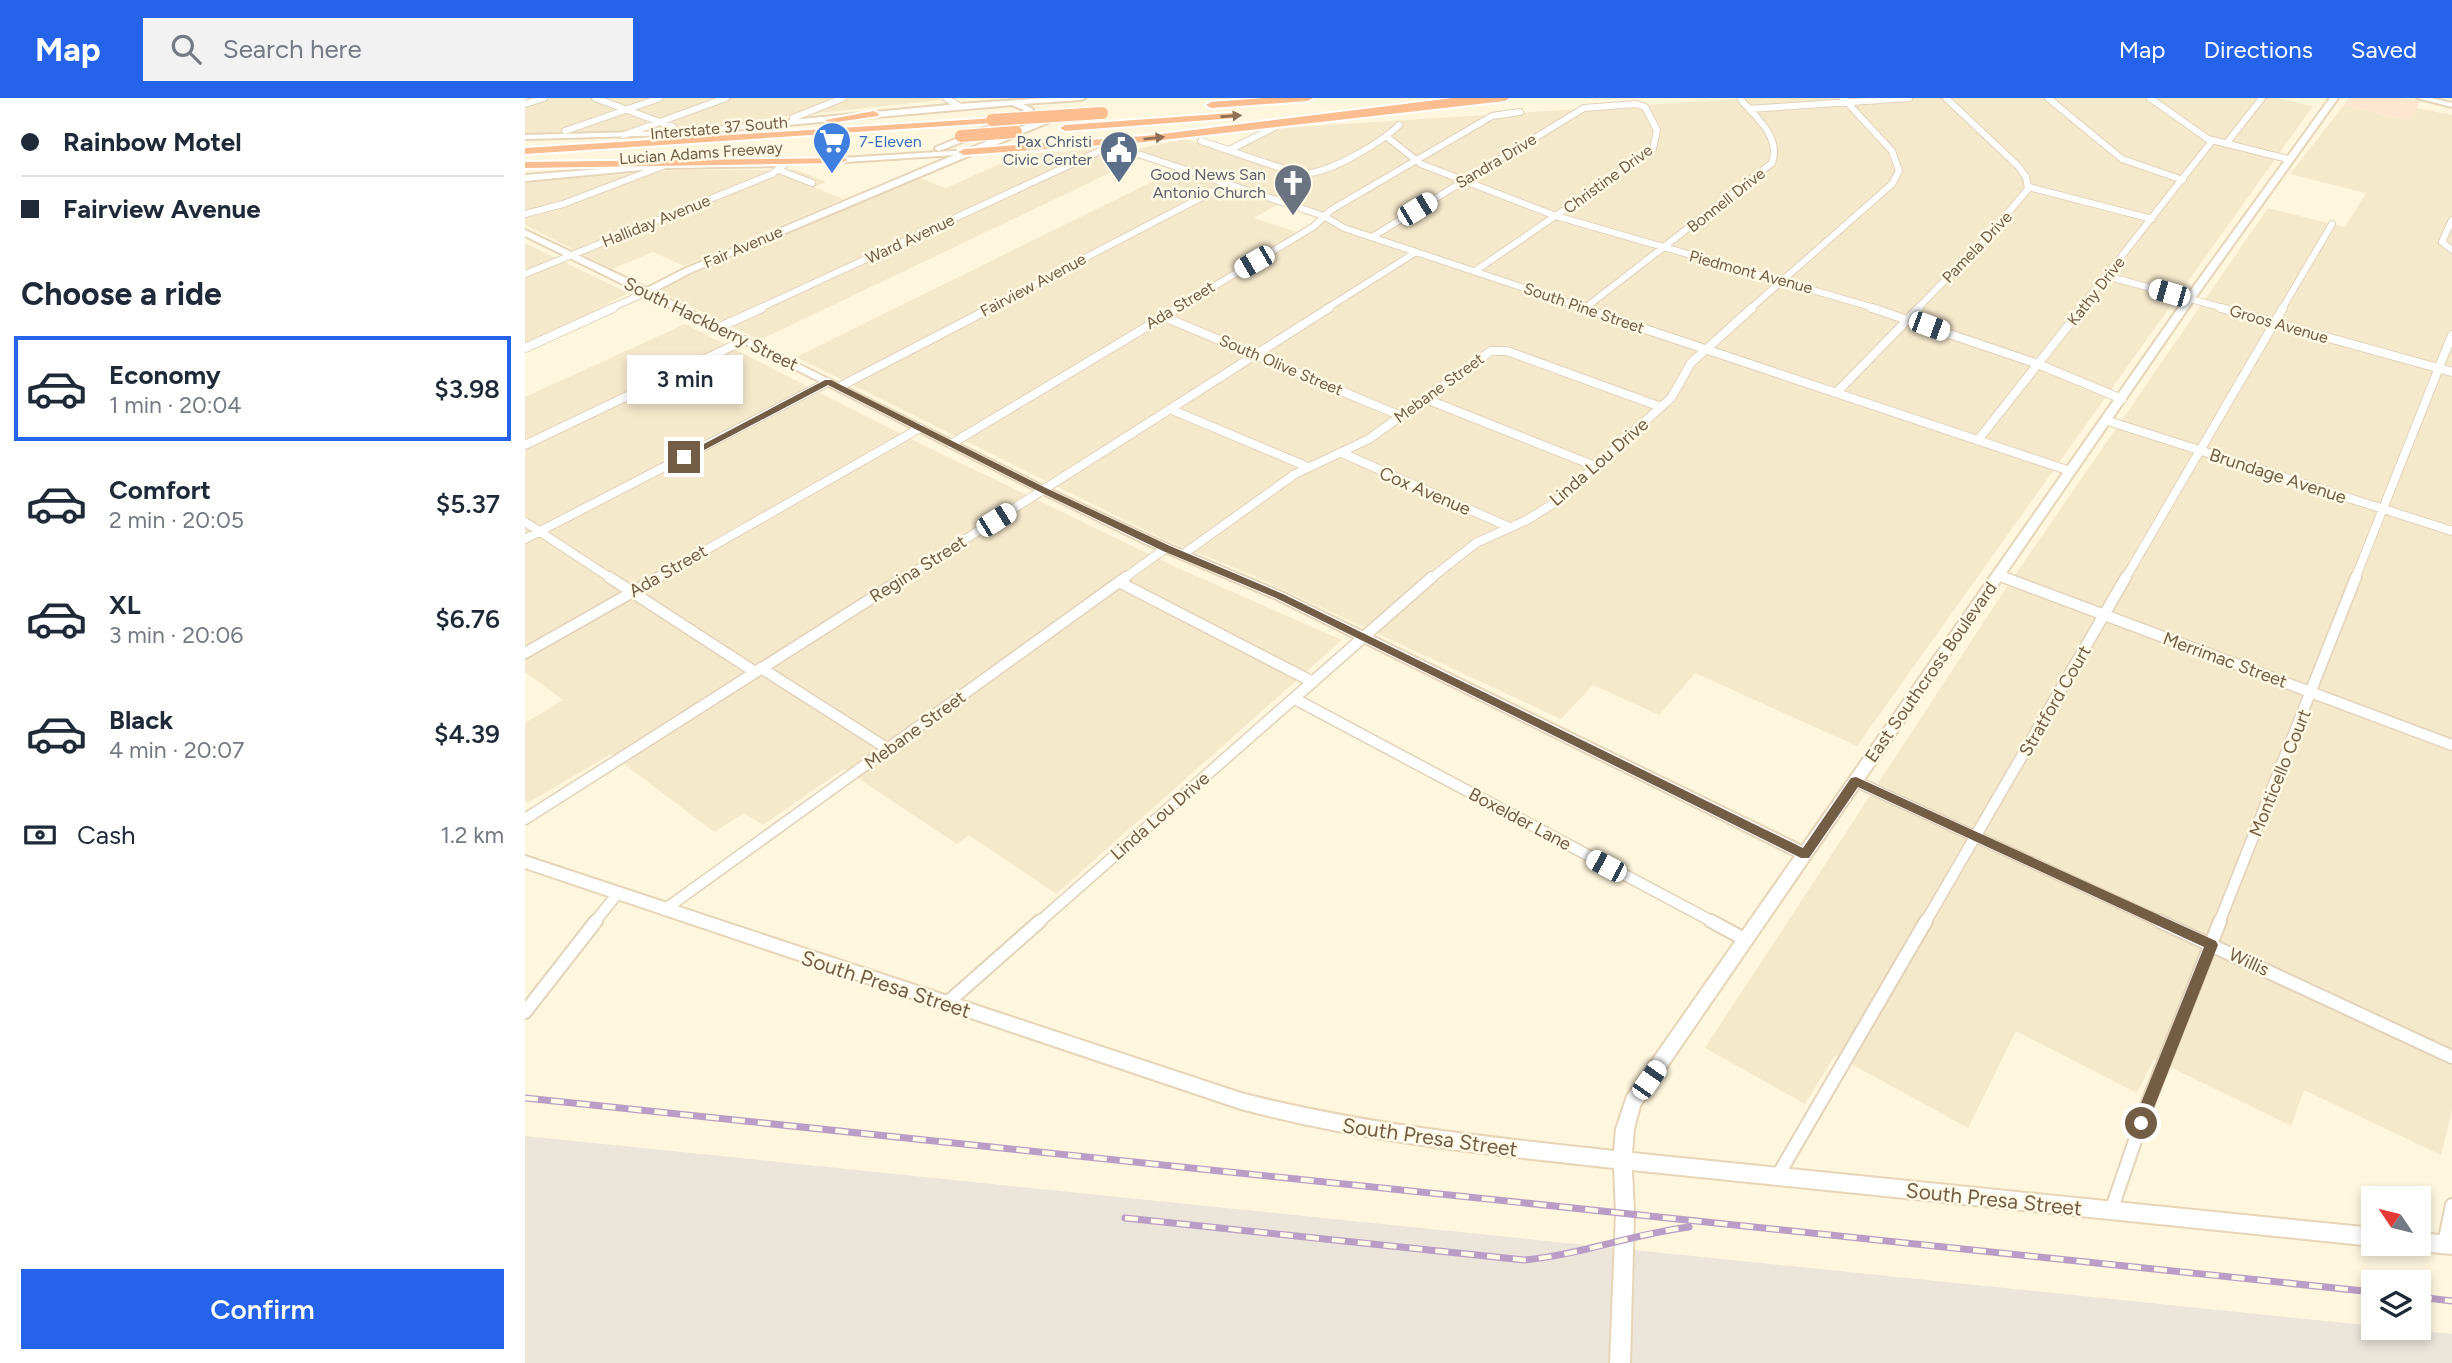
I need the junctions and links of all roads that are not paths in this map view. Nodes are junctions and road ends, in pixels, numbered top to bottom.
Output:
1 (544, 98) edge
2 (595, 98) edge
3 (660, 98) edge
4 (726, 98) edge
5 (843, 98) edge
6 (946, 98) edge
7 (1081, 98) edge
8 (1090, 98) edge
9 (1308, 98) edge
10 (1505, 98) edge
11 (1909, 98) edge
12 (1946, 98) edge
13 (2048, 98) edge
14 (2150, 98) edge
15 (2262, 98) edge
16 (2334, 98) edge
17 (2421, 98) edge
18 (1741, 100) dead end
19 (1845, 100) edge
20 (1466, 101) junction
21 (1005, 102) junction
22 (525, 104) edge
23 (2452, 104) edge
24 (959, 106) junction
25 (1584, 107) joint
26 (1749, 109) junction
27 (626, 110) junction
28 (1520, 112) dead end
29 (874, 114) junction
30 (793, 118) dead end
31 (659, 122) junction
32 (1279, 125) dead end
33 (1399, 125) dead end
34 (673, 128) dead end
35 (565, 131) dead end
36 (624, 135) junction
37 (525, 137) edge
38 (936, 137) dead end
39 (1387, 137) junction
40 (1201, 141) dead end
41 (2212, 141) junction
42 (2225, 144) junction
43 (772, 148) dead end
44 (1100, 150) joint
45 (1229, 150) junction
46 (525, 151) edge
47 (964, 152) junction
48 (907, 156) junction
49 (885, 158) junction
50 (2288, 159) junction
51 (841, 160) junction
52 (1416, 160) junction
53 (525, 165) edge
54 (663, 166) junction
55 (782, 167) junction
56 (525, 178) edge
57 (904, 178) junction
58 (2183, 180) junction
59 (1464, 181) junction
60 (812, 183) dead end
61 (1227, 184) junction
62 (2029, 187) junction
63 (525, 214) edge
64 (1324, 216) junction
65 (1556, 216) junction
66 (2152, 219) junction
67 (2452, 220) edge
68 (2332, 225) dead end
69 (525, 233) edge
70 (1372, 237) junction
71 (1664, 248) junction
72 (2452, 250) edge
73 (1416, 252) junction
74 (570, 256) junction
75 (1475, 271) junction
76 (525, 274) edge
77 (2107, 276) junction
78 (1782, 280) junction
79 (647, 292) junction
80 (2189, 299) junction
81 (1585, 308) junction
82 (1161, 316) junction
83 (1908, 318) junction
84 (2273, 322) junction
85 (720, 327) junction
86 (2452, 335) edge
87 (745, 340) junction
88 (525, 348) edge
89 (1705, 349) junction
90 (1257, 354) junction
91 (2038, 364) junction
92 (2439, 368) junction
93 (2452, 372) edge
94 (833, 384) junction
95 (1836, 393) junction
96 (1426, 399) junction
97 (2122, 399) junction
98 (1661, 407) junction
99 (1170, 409) junction
100 (1401, 416) junction
101 (2105, 420) junction
102 (920, 428) junction
103 (1978, 440) junction
104 (951, 444) junction
105 (525, 445) edge
106 (2200, 451) junction
107 (1342, 453) junction
108 (1595, 466) junction
109 (1308, 467) junction
110 (2070, 471) junction
111 (1043, 490) junction
112 (2383, 509) junction
113 (525, 523) edge
114 (1509, 527) junction
115 (2452, 531) edge
116 (539, 532) junction
117 (525, 539) edge
118 (1166, 548) junction
119 (1182, 555) junction
120 (1998, 575) junction
121 (1119, 582) junction
122 (631, 592) junction
123 (2105, 615) junction
124 (1364, 637) junction
125 (525, 653) edge
126 (758, 670) junction
127 (1313, 682) junction
128 (2312, 692) junction
129 (1295, 699) junction
130 (2452, 745) edge
131 (888, 750) junction
132 (1856, 781) junction
133 (525, 819) edge
134 (1977, 836) junction
135 (1805, 854) junction
136 (525, 862) edge
137 (618, 893) junction
138 (664, 909) junction
139 (1746, 940) junction
140 (2212, 945) junction
141 (946, 1004) junction
142 (525, 1012) edge
143 (2452, 1057) edge
144 (1624, 1161) junction
145 (1777, 1178) junction
146 (2452, 1205) edge
147 (2111, 1211) junction
148 (2361, 1236) edge
149 (2448, 1244) edge
150 (1620, 1363) edge

1 - 22 street
2 - 27 street
3 - 27 street
4 - 31 street
5 - 30 street
6 - 24 street
7 - 21 main road, Interstate 37 South
8 - 47 main road, Fair Avenue
9 - 46 highway, Lucian Adams Freeway, bridge
10 - 20 highway
11 - 19 street
12 - 62 street
13 - 58 street
14 - 41 street
15 - 42 street
16 - 50 main road, East Southcross Boulevard
17 - 23 main road
18 - 26 street, Bonnell Drive
19 - 26 street
19 - 78 street, Linda Lou Drive
38 -> 20 highway, bridge
47 -> 20 highway
21 - 24 main road, Interstate 37 South
21 - 48 main road
24 - 29 main road, Interstate 37 South
25 - 59 street, Sandra Drive
25 - 65 street, Christine Drive
26 - 71 street, Bonnell Drive
27 - 31 street
27 - 35 street
28 - 52 street, Ada Street
29 - 36 main road, Interstate 37 South
29 - 46 highway
31 - 34 street
31 - 36 street
32 - 45 street
33 - 39 street
36 - 37 main road, Interstate 37 South
39 - 45 street
39 - 52 street, Piedmont Avenue
40 - 45 street
41 - 42 street
41 - 58 street, Kathy Drive
42 - 50 street
43 - 53 highway, Lucian Adams Freeway
44 - 61 street, South Pine Street
44 - 85 street, Ward Avenue
47 - 48 main road, Interstate 37 South
47 - 57 main road, Fair Avenue
48 - 49 main road, Interstate 37 South
49 - 51 main road, Interstate 37 South
49 - 57 main road
50 - 80 main road, East Southcross Boulevard
51 - 53 highway
51 - 55 main road, Interstate 37 South
52 - 59 street, Piedmont Avenue
52 - 64 street, Ada Street
54 - 55 main road, Interstate 37 South
54 - 56 main road, Interstate 37 South
54 - 63 street
55 - 60 street
55 - 74 street, Halliday Avenue
57 - 79 main road, Fair Avenue
58 - 66 street, Kathy Drive
59 - 65 street, Piedmont Avenue
59 - 70 street, Sandra Drive
61 - 64 street, South Pine Street
61 - 94 street, Fairview Avenue
62 - 66 street
62 - 83 street, Pamela Drive
64 - 70 street, South Pine Street
64 - 82 street, Ada Street
65 - 71 street, Piedmont Avenue
65 - 75 street, Christine Drive
66 - 77 street, Kathy Drive
67 - 72 street
68 - 84 street, Stratford Court
69 - 74 main road, South Hackberry Street
70 - 73 street, South Pine Street
71 - 78 street, Piedmont Avenue
71 - 81 street, Bonnell Drive
73 - 75 street, South Pine Street
73 - 90 street, Regina Street
74 - 76 street, Halliday Avenue
74 - 79 main road, South Hackberry Street
75 - 81 street, South Pine Street
77 - 80 street, Groos Avenue
77 - 91 street, Kathy Drive
78 - 83 street, Piedmont Avenue
78 - 89 street, Linda Lou Drive
79 - 85 main road, South Hackberry Street
79 - 88 street, Fair Avenue
80 - 84 street, Groos Avenue
80 - 97 main road, East Southcross Boulevard
81 - 89 street, South Pine Street
82 - 90 street, South Olive Street
82 - 104 street, Ada Street
83 - 91 street, Piedmont Avenue
83 - 95 street, Pamela Drive
84 - 92 street, Groos Avenue
84 - 106 street, Stratford Court
85 - 87 main road, South Hackberry Street
86 - 92 street, Monticello Court
87 - 94 main road, South Hackberry Street
87 - 105 street
89 - 95 street, South Pine Street
89 - 98 street, Linda Lou Drive
90 - 99 street, Regina Street
90 - 100 street, South Olive Street
91 - 97 street, Piedmont Avenue
91 - 103 street, Kathy Drive
92 - 93 street, Groos Avenue
92 - 112 street, Monticello Court
94 - 102 main road, South Hackberry Street
94 - 116 street, Fairview Avenue
95 - 103 street, South Pine Street
96 - 98 street, Mebane Street
96 - 100 street, Mebane Street
96 - 108 street
97 - 101 main road, East Southcross Boulevard
98 - 108 street, Linda Lou Drive
99 - 109 street
99 - 111 street, Regina Street
100 - 107 street, Mebane Street
101 - 106 street, Brundage Avenue
101 - 110 main road, East Southcross Boulevard
102 - 104 main road, South Hackberry Street
102 - 122 street, Ada Street
103 - 110 street, South Pine Street
104 - 111 main road, South Hackberry Street
106 - 112 street, Brundage Avenue
106 - 123 street, Stratford Court
107 - 109 street, Mebane Street
107 - 114 street, Cox Avenue
108 - 114 street, Linda Lou Drive
109 - 119 street
110 - 120 main road, East Southcross Boulevard
111 - 118 main road, South Hackberry Street
111 - 126 street, Regina Street
112 - 115 street, Brundage Avenue
112 - 128 street, Monticello Court
113 - 116 street
114 - 124 street, Linda Lou Drive
116 - 117 street, Fairview Avenue
116 - 122 street
118 - 119 main road, South Hackberry Street
118 - 121 street, Mebane Street
119 - 124 main road, South Hackberry Street
120 - 123 street, Merrimac Street
120 - 132 main road, East Southcross Boulevard
121 - 127 street
121 - 131 street, Mebane Street
122 - 125 street, Ada Street
122 - 126 street
123 - 128 street, Merrimac Street
123 - 134 street, Stratford Court
124 - 127 street, Linda Lou Drive
124 - 135 main road, South Hackberry Street
126 - 131 street
126 - 133 street, Regina Street
127 - 129 street, Linda Lou Drive
128 - 130 street, Merrimac Street
128 - 140 street, Monticello Court
129 - 139 street, Boxelder Lane
129 - 141 street, Linda Lou Drive
131 - 138 street, Mebane Street
132 - 134 street, Willis
132 - 135 main road, East Southcross Boulevard
134 - 140 street, Willis
134 - 145 street, Stratford Court
135 - 139 main road, East Southcross Boulevard
136 - 137 main road, South Presa Street
137 - 138 main road, South Presa Street
137 - 142 street
138 - 141 main road, South Presa Street
139 - 144 main road, East Southcross Boulevard
140 - 143 street, Willis
140 - 147 street, Monticello Court
141 - 144 main road, South Presa Street
144 - 145 main road, South Presa Street
144 - 150 main road, East Southcross Boulevard
145 - 147 main road, South Presa Street
146 - 149 street
147 - 148 main road, South Presa Street

